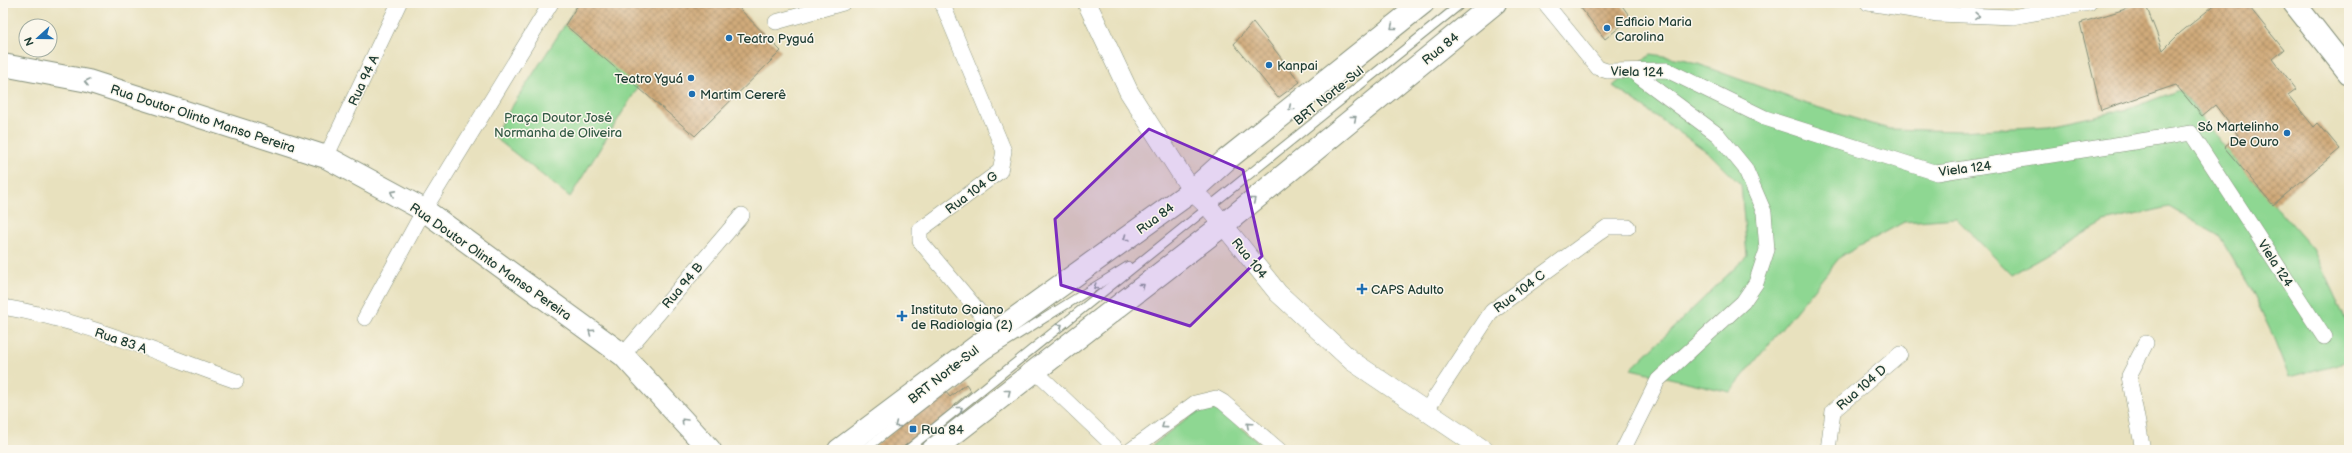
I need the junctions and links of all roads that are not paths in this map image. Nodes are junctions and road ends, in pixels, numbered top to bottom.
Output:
1 (399, 3) edge
2 (550, 3) edge
3 (843, 3) edge
4 (942, 3) edge
5 (1087, 3) edge
6 (1423, 3) edge
7 (1462, 3) edge
8 (1495, 3) edge
9 (1545, 3) edge
10 (1868, 3) edge
11 (2089, 3) edge
12 (2294, 3) edge
13 (776, 22) dead end
14 (3, 65) edge
15 (1632, 71) junction
16 (2348, 71) edge
17 (326, 157) junction
18 (1192, 191) junction
19 (1208, 207) junction
20 (424, 210) junction
21 (742, 215) dead end
22 (1223, 225) junction
23 (1628, 227) dead end
24 (1163, 244) junction
25 (3, 307) edge
26 (365, 318) dead end
27 (996, 332) junction
28 (2324, 337) dead end
29 (2146, 343) dead end
30 (1900, 354) dead end
31 (623, 355) junction
32 (1035, 371) junction
33 (236, 381) dead end
34 (1426, 411) junction
35 (710, 450) edge
36 (839, 450) edge
37 (864, 450) edge
38 (907, 450) edge
39 (932, 450) edge
40 (1118, 450) edge
41 (1131, 450) edge
42 (1279, 450) edge
43 (1484, 450) edge
44 (1623, 450) edge
45 (1828, 450) edge
46 (2143, 450) edge

1 - 17 street, Rua 94 A
2 - 20 street
3 - 13 street
4 - 27 street, Rua 104 G
5 - 18 street, Rua 104
6 -> 18 main road, Rua 84
7 - 19 lane, BRT Norte-Sul
22 -> 8 main road, Rua 84
9 - 15 street, Viela 124
10 -> 11 street
12 - 16 main road
17 -> 14 main road, Rua Doutor Olinto Manso Pereira
15 - 28 street, Viela 124
15 - 44 street
20 -> 17 main road, Rua Doutor Olinto Manso Pereira
18 - 19 street, Rua 104
18 -> 27 main road, Rua 84
19 - 22 street, Rua 104
19 - 24 lane, BRT Norte-Sul
20 - 26 street
31 -> 20 main road, Rua Doutor Olinto Manso Pereira
21 - 31 street, Rua 94 B
32 -> 22 main road, Rua 84
22 - 34 street, Rua 104
23 - 34 street, Rua 104 C
24 -> 37 lane, BRT Norte-Sul
38 -> 24 lane
25 - 33 street, Rua 83 A
27 - 36 main road, Rua 84
29 - 46 street
30 - 45 street, Rua 104 D
35 -> 31 main road, Rua Doutor Olinto Manso Pereira
39 -> 32 main road, Rua 84
32 - 40 street
34 - 43 street, Rua 104
42 -> 41 street

